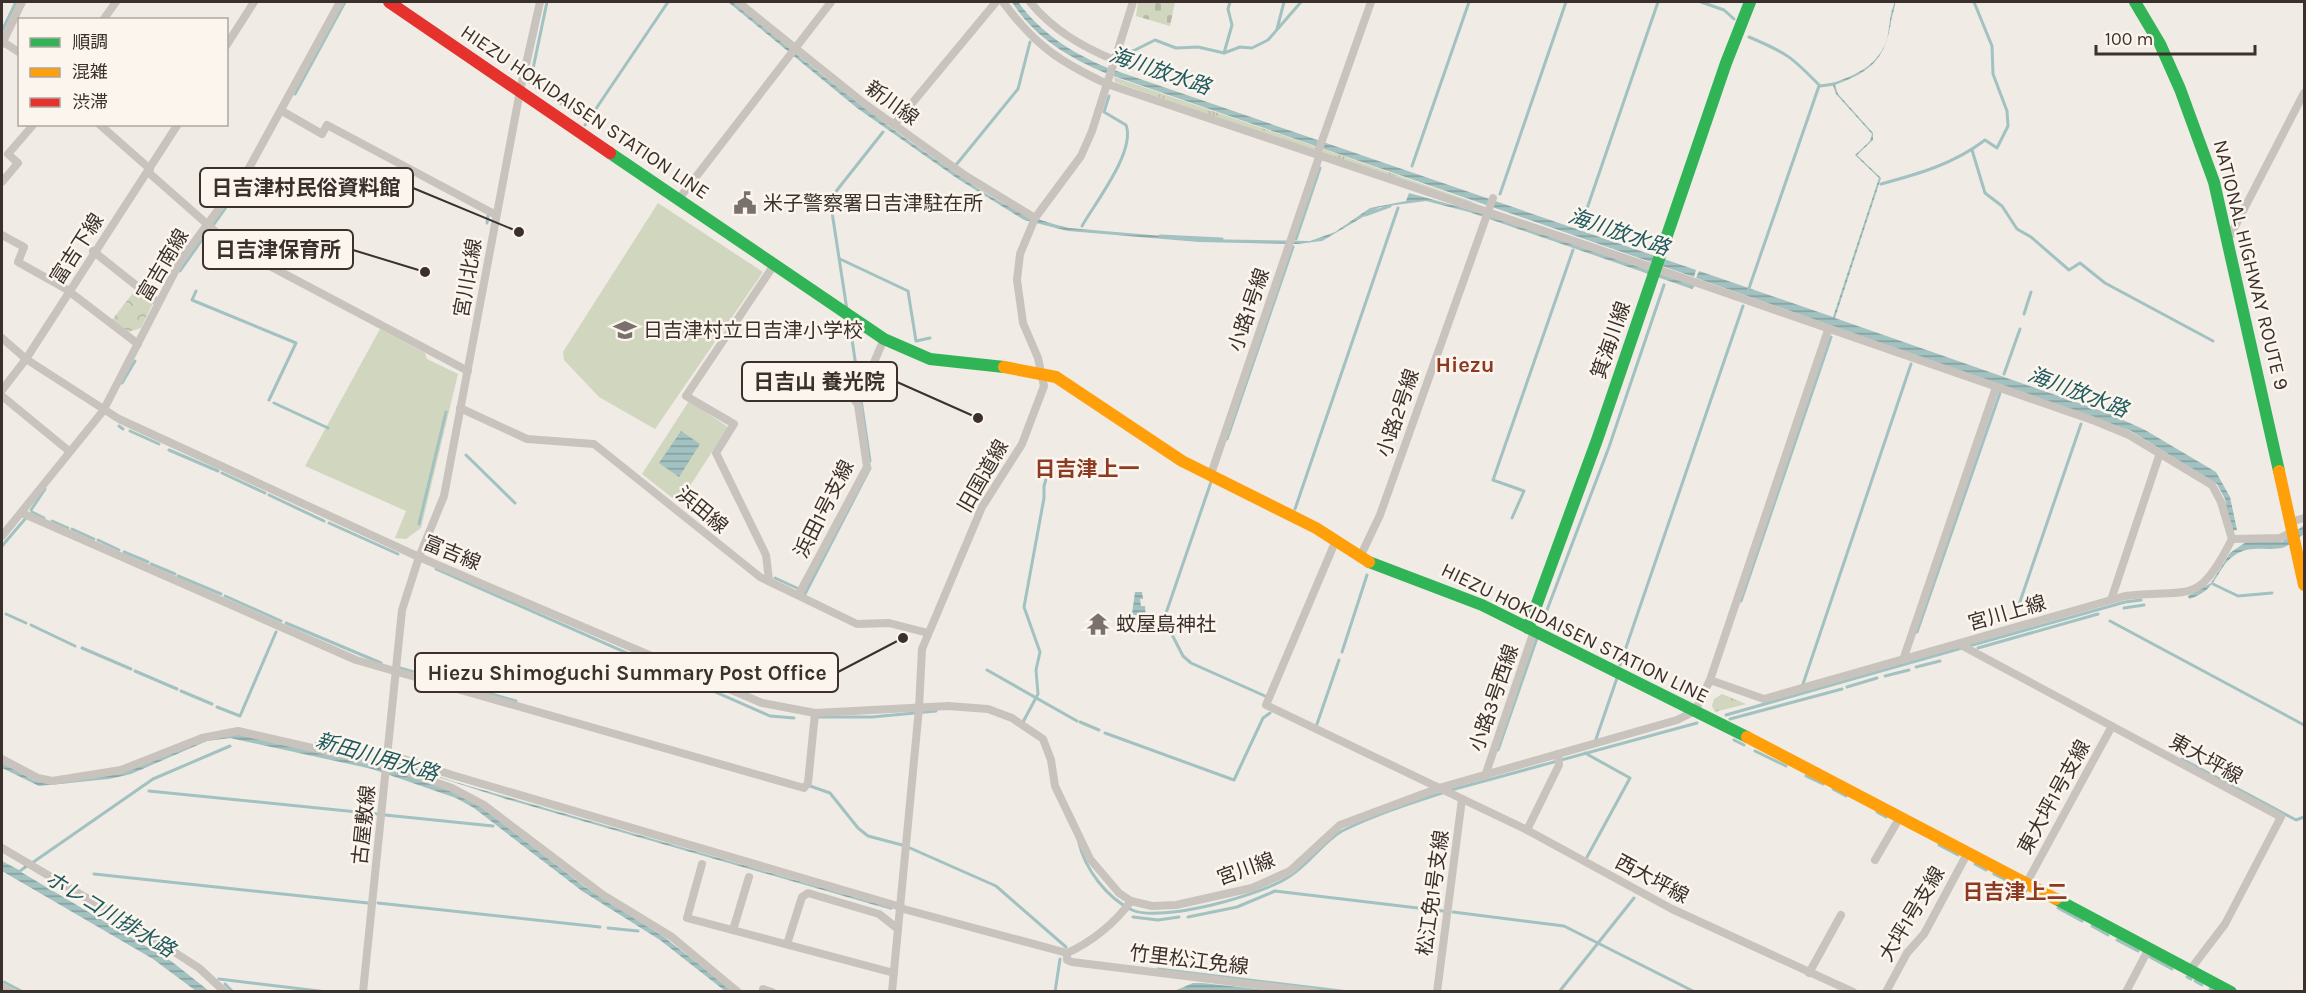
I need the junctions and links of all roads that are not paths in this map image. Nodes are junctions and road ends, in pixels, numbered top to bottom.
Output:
1 (22, 2) edge
2 (116, 2) edge
3 (254, 2) edge
4 (340, 2) edge
5 (389, 2) edge
6 (540, 2) edge
7 (738, 2) edge
8 (831, 2) edge
9 (996, 2) edge
10 (1003, 2) edge
11 (1030, 2) edge
12 (1133, 2) edge
13 (1371, 2) edge
14 (1750, 2) edge
15 (2137, 2) edge
16 (104, 18) edge
17 (2, 42) edge
18 (228, 43) edge
19 (794, 48) junction
20 (18, 52) edge
21 (1113, 63) junction
22 (1108, 81) junction
23 (520, 91) junction
24 (2304, 93) edge
25 (282, 111) junction
26 (894, 125) junction
27 (32, 126) edge
28 (101, 126) edge
29 (177, 126) edge
30 (1318, 155) junction
31 (149, 170) junction
32 (2, 182) edge
33 (1493, 198) dead end
34 (678, 200) junction
35 (1486, 210) junction
36 (496, 215) junction
37 (1035, 218) junction
38 (207, 226) junction
39 (2, 235) edge
40 (2229, 238) junction
41 (93, 251) junction
42 (774, 265) junction
43 (1657, 269) junction
44 (69, 292) junction
45 (157, 302) junction
46 (1828, 330) junction
47 (2, 338) edge
48 (884, 339) junction
49 (138, 344) junction
50 (26, 359) junction
51 (468, 371) junction
52 (1042, 372) junction
53 (1996, 387) junction
54 (2, 390) edge
55 (2, 396) edge
56 (460, 408) junction
57 (104, 411) junction
58 (69, 451) junction
59 (2160, 453) junction
60 (1211, 474) junction
61 (22, 513) junction
62 (2304, 518) edge
63 (2291, 527) junction
64 (2, 536) edge
65 (2232, 539) junction
66 (1336, 540) junction
67 (1361, 555) junction
68 (419, 557) junction
69 (769, 580) junction
70 (2304, 585) edge
71 (799, 594) junction
72 (2111, 600) junction
73 (1531, 630) junction
74 (928, 633) junction
75 (1959, 644) junction
76 (1903, 660) junction
77 (396, 671) junction
78 (1710, 680) junction
79 (919, 708) junction
80 (1695, 711) junction
81 (815, 713) junction
82 (2112, 726) junction
83 (388, 754) junction
84 (1558, 754) junction
85 (2, 759) edge
86 (387, 765) junction
87 (1485, 776) junction
88 (1439, 788) junction
89 (1462, 800) junction
90 (1900, 817) junction
91 (1527, 830) junction
92 (2, 848) edge
93 (1967, 854) junction
94 (1875, 861) dead end
95 (702, 864) dead end
96 (749, 877) dead end
97 (2026, 884) junction
98 (1131, 901) junction
99 (900, 908) junction
100 (1841, 915) dead end
101 (898, 929) junction
102 (733, 930) junction
103 (787, 944) junction
104 (2148, 950) junction
105 (1067, 953) junction
106 (2190, 970) junction
107 (894, 973) junction
108 (1809, 973) junction
109 (2, 987) edge
110 (11, 992) edge
111 (225, 992) edge
112 (363, 992) edge
113 (738, 992) edge
114 (892, 992) edge
115 (1314, 992) edge
116 (1437, 992) edge
117 (1854, 992) edge
118 (1886, 992) edge
119 (2126, 992) edge
120 (2231, 992) edge

1 - 17 street
2 - 16 street
3 - 18 street
4 - 25 street, 富吉南線
5 - 23 main road, HIEZU HOKIDAISEN STATION LINE
6 - 23 street, 宮川北線
7 - 19 street, 新川線
8 - 19 street
9 - 26 street
10 - 22 street
11 - 21 street
12 - 21 street, 旧国道線
13 - 30 street, 小路1号線
14 - 43 main road, 箕海川線
15 - 40 main road, NATIONAL HIGHWAY ROUTE 9
17 - 20 street
19 - 26 street, 新川線
19 - 34 street
21 - 22 street, 旧国道線
22 - 30 street
22 - 37 street, 旧国道線
23 - 34 main road, HIEZU HOKIDAISEN STATION LINE
23 - 36 street, 宮川北線
24 - 40 street
25 - 36 street
25 - 38 street, 富吉南線
26 - 37 street, 新川線
27 - 32 street
28 - 31 street
29 - 31 street, 富吉下線
30 - 35 street
30 - 60 street, 小路1号線
31 - 38 street
31 - 41 street, 富吉下線
33 - 35 street, 小路2号線
34 - 42 main road, HIEZU HOKIDAISEN STATION LINE
35 - 43 street
35 - 67 street, 小路2号線
36 - 51 street, 宮川北線
37 - 52 street, 旧国道線
38 - 45 street, 富吉南線
38 - 51 street
39 - 44 street
40 - 63 main road, NATIONAL HIGHWAY ROUTE 9
41 - 44 street, 富吉下線
41 - 45 street
42 - 48 main road, HIEZU HOKIDAISEN STATION LINE
42 - 69 street
43 - 46 street
43 - 73 main road, 箕海川線
44 - 49 street
44 - 50 street, 富吉下線
45 - 49 street, 富吉南線
46 - 53 street
46 - 78 street
47 - 50 street, 富吉線
48 - 52 main road, HIEZU HOKIDAISEN STATION LINE
48 - 71 street, 浜田1号支線
49 - 57 street, 富吉南線
50 - 54 street, 富吉下線
50 - 57 street, 富吉線
51 - 56 street, 宮川北線
52 - 60 main road, HIEZU HOKIDAISEN STATION LINE
52 - 74 street, 旧国道線
53 - 59 street
53 - 76 street
55 - 58 street
56 - 68 street, 宮川北線
56 - 69 street, 浜田線
57 - 58 street, 富吉南線
57 - 68 street, 富吉線
58 - 61 street, 富吉南線
59 - 65 street
59 - 72 street
60 - 66 main road, HIEZU HOKIDAISEN STATION LINE
61 - 64 street, 富吉南線
61 - 77 street
62 - 63 street
63 - 65 street
63 - 70 main road, NATIONAL HIGHWAY ROUTE 9
65 - 72 street, 宮川上線
66 - 67 main road, HIEZU HOKIDAISEN STATION LINE
66 - 88 street, 西大坪線
67 - 73 main road, HIEZU HOKIDAISEN STATION LINE
68 - 77 street, 古屋敷線
68 - 81 street, 富吉線
69 - 71 street, 浜田線
71 - 74 street, 浜田線
72 - 75 street, 宮川上線
73 - 80 main road, HIEZU HOKIDAISEN STATION LINE
73 - 87 street, 小路3号西線
74 - 79 street, 旧国道線
75 - 76 street, 宮川上線
75 - 82 street, 東大坪線
76 - 78 street, 宮川上線
77 - 81 street
77 - 83 street, 古屋敷線
78 - 80 street
79 - 81 street, 富吉線
79 - 98 street
79 - 99 street, 旧国道線
80 - 84 street, 宮川線
80 - 90 main road, HIEZU HOKIDAISEN STATION LINE
82 - 97 street, 東大坪1号支線
82 - 106 street, 東大坪線
83 - 86 street, 古屋敷線
83 - 99 street
84 - 87 street, 宮川線
84 - 91 street
85 - 86 street
86 - 112 street, 古屋敷線
86 - 113 street
87 - 88 street, 宮川線
88 - 89 street, 西大坪線
88 - 98 street, 宮川線
89 - 91 street, 西大坪線
89 - 116 street, 松江免1号支線
90 - 93 main road, HIEZU HOKIDAISEN STATION LINE
90 - 94 street
91 - 108 street, 西大坪線
92 - 111 street
93 - 97 main road, HIEZU HOKIDAISEN STATION LINE
93 - 118 street, 大坪1号支線
95 - 102 street
96 - 102 street
97 - 104 main road, HIEZU HOKIDAISEN STATION LINE
98 - 105 street
99 - 101 street, 旧国道線
99 - 105 street
100 - 108 street
101 - 103 street
101 - 107 street, 旧国道線
102 - 103 street
103 - 107 street
104 - 106 main road, HIEZU HOKIDAISEN STATION LINE
104 - 119 street
105 - 115 street, 竹里松江免線
106 - 120 main road, HIEZU HOKIDAISEN STATION LINE
107 - 114 street, 旧国道線
108 - 117 street, 西大坪線
109 - 110 street

